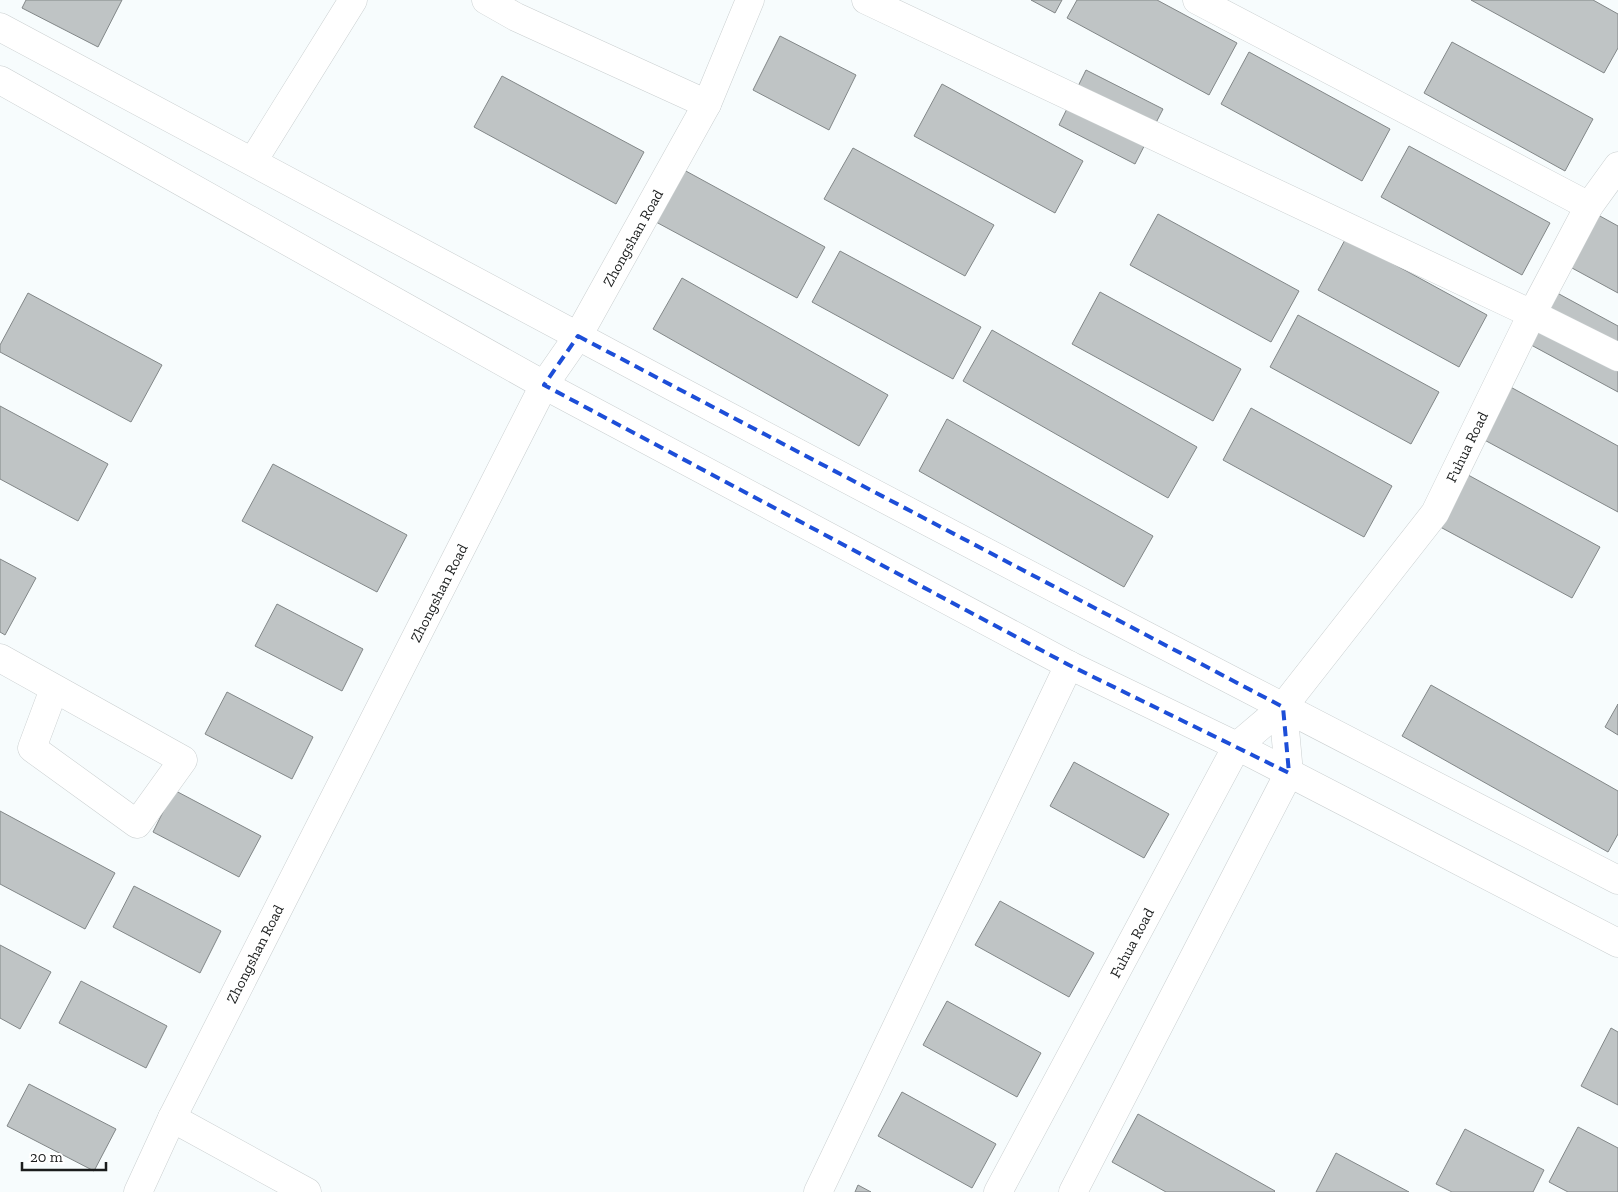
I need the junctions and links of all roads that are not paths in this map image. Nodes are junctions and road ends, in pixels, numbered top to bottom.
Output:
1 (353, 0) edge
2 (486, 0) edge
3 (750, 0) edge
4 (866, 0) edge
5 (1197, 0) edge
6 (520, 8) edge
7 (0, 27) edge
8 (0, 80) edge
9 (707, 104) junction
10 (253, 161) junction
11 (1618, 166) edge
12 (1589, 206) junction
13 (1532, 314) junction
14 (578, 336) junction
15 (1618, 357) edge
16 (544, 385) junction
17 (0, 658) edge
18 (1070, 665) junction
19 (54, 689) junction
20 (1283, 708) junction
21 (1237, 746) junction
22 (1289, 773) junction
23 (1618, 880) edge
24 (1618, 943) edge
25 (172, 1118) junction
26 (138, 1192) edge
27 (307, 1192) edge
28 (818, 1192) edge
29 (998, 1192) edge
30 (1073, 1192) edge

1 - 10 street
2 - 6 street
3 - 9 street, Zhongshan Road
4 - 13 street
5 - 12 street
6 - 9 street
7 - 10 street
8 - 16 street
9 - 14 street, Zhongshan Road
10 - 14 street
11 - 12 street, Fuhua Road
12 - 13 street, Fuhua Road
13 - 15 street
13 - 20 street, Fuhua Road
14 - 16 street, Zhongshan Road
14 - 20 street
16 - 18 street
16 - 25 street, Zhongshan Road
17 - 19 street
18 - 21 street
18 - 28 street
19 - 19 street
20 - 21 street, Fuhua Road
20 - 22 street
20 - 23 street
21 - 22 street
21 - 29 street, Fuhua Road
22 - 24 street
22 - 30 street
25 - 26 street, Zhongshan Road
25 - 27 street

